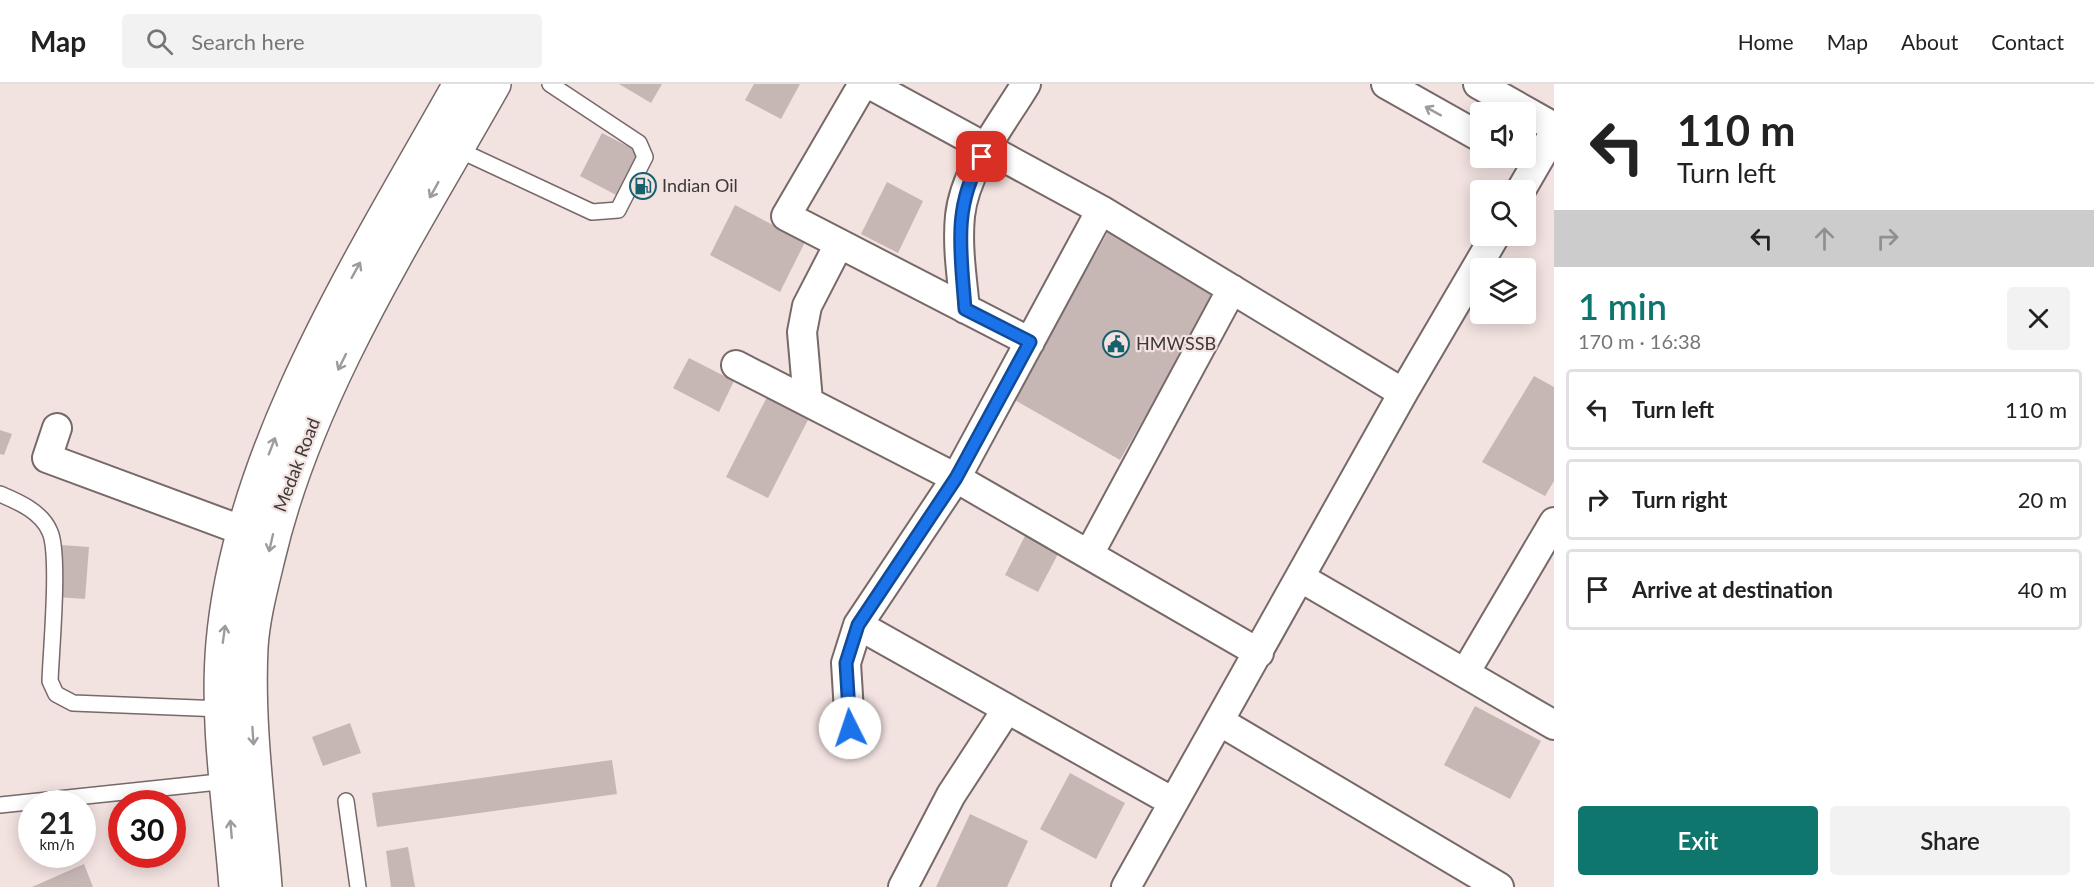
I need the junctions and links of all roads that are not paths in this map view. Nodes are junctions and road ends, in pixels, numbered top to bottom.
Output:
1 (460, 84) edge
2 (494, 84) edge
3 (549, 84) edge
4 (863, 84) edge
5 (869, 84) edge
6 (1026, 84) edge
7 (1386, 84) edge
8 (1478, 84) edge
9 (1554, 127) edge
10 (1470, 131) edge
11 (1554, 133) edge
12 (988, 146) junction
13 (457, 149) junction
14 (1531, 174) edge
15 (1101, 210) junction
16 (840, 244) junction
17 (1489, 246) edge
18 (1232, 289) junction
19 (965, 309) junction
20 (1030, 342) junction
21 (736, 364) dead end
22 (1403, 393) junction
23 (808, 401) junction
24 (57, 428) dead end
25 (956, 478) junction
26 (0, 494) edge
27 (1554, 522) edge
28 (244, 531) junction
29 (1089, 554) junction
30 (1301, 578) junction
31 (858, 625) junction
32 (1259, 652) junction
33 (1465, 673) junction
34 (222, 709) junction
35 (1007, 709) junction
36 (1219, 722) junction
37 (1554, 725) edge
38 (850, 728) dead end
39 (228, 781) junction
40 (346, 801) dead end
41 (1173, 802) junction
42 (0, 805) edge
43 (236, 887) edge
44 (265, 887) edge
45 (358, 887) edge
46 (903, 887) edge
47 (1126, 887) edge
48 (1499, 887) edge

28 -> 1 main road, Medak Road
2 - 13 main road, Medak Road
3 - 13 lane
4 - 16 street
5 - 12 street
6 - 12 street
10 -> 7 street
8 - 9 street
11 - 14 street
12 - 15 street
12 - 19 street
13 -> 44 main road, Medak Road
15 - 18 street
15 - 20 street
16 - 19 street
16 - 23 street
17 - 22 street
18 - 22 street
18 - 29 street
19 - 20 street
20 - 25 street
21 - 23 street
22 - 30 street
23 - 25 street
24 - 28 street
25 - 29 street
25 - 31 street
26 - 34 lane
27 - 33 street
34 -> 28 main road, Medak Road
29 - 32 street
30 - 32 street
30 - 33 street
31 - 35 street
31 - 38 street
32 - 36 street
33 - 37 street
34 - 39 main road, Medak Road
35 - 41 street
35 - 46 street
36 - 41 street
36 - 48 street
39 - 42 lane
43 -> 39 main road, Medak Road
40 - 45 lane
41 - 47 street

